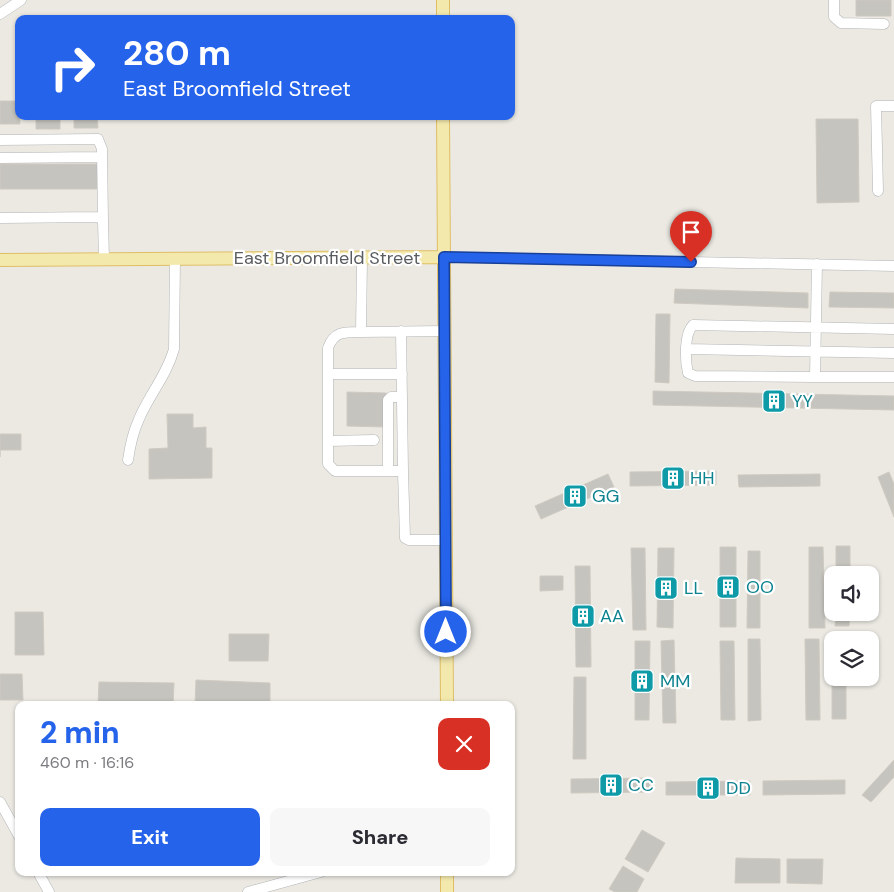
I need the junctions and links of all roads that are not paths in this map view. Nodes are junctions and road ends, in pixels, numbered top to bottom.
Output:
1 (21, 0) edge
2 (442, 0) edge
3 (834, 0) edge
4 (0, 14) edge
5 (443, 15) edge
6 (884, 24) dead end
7 (894, 106) edge
8 (443, 120) edge
9 (0, 140) edge
10 (101, 157) junction
11 (0, 158) edge
12 (878, 191) dead end
13 (0, 218) edge
14 (103, 221) junction
15 (444, 257) junction
16 (362, 258) junction
17 (104, 259) junction
18 (175, 259) junction
19 (0, 260) edge
20 (817, 264) junction
21 (894, 266) edge
22 (815, 327) junction
23 (894, 329) edge
24 (401, 331) junction
25 (445, 331) junction
26 (361, 332) junction
27 (687, 349) junction
28 (815, 352) junction
29 (894, 353) edge
30 (328, 374) junction
31 (402, 374) junction
32 (815, 377) junction
33 (894, 377) edge
34 (402, 397) junction
35 (374, 440) dead end
36 (328, 441) junction
37 (128, 460) dead end
38 (403, 470) junction
39 (388, 471) junction
40 (446, 540) junction
41 (446, 701) edge
42 (0, 802) edge
43 (15, 829) edge
44 (40, 876) edge
45 (306, 876) edge
46 (447, 876) edge
47 (49, 892) edge
48 (248, 892) edge
49 (448, 892) edge

1 - 4 street
2 - 5 main road
3 - 6 street
7 - 12 street
8 - 15 main road
9 - 10 street
10 - 11 street
10 - 14 street
13 - 14 street
14 - 17 street
15 - 16 main road, East Broomfield Street
15 - 20 street, East Broomfield Street
15 - 25 main road
16 - 18 main road, East Broomfield Street
16 - 26 street
17 - 18 main road, East Broomfield Street
17 - 19 main road, East Broomfield Street
18 - 37 street
20 - 21 street, East Broomfield Street
20 - 22 street
22 - 23 street
22 - 27 street
22 - 28 street
24 - 25 street
24 - 26 street
24 - 31 street
25 - 40 main road
26 - 30 street
27 - 28 street
27 - 32 street
28 - 29 street
28 - 32 street
30 - 31 street
30 - 36 street
31 - 34 street
32 - 33 street
34 - 38 street
34 - 39 street
35 - 36 street
36 - 39 street
38 - 39 street
38 - 40 street
40 - 41 main road
42 - 43 street
44 - 47 street
45 - 48 street
46 - 49 main road

